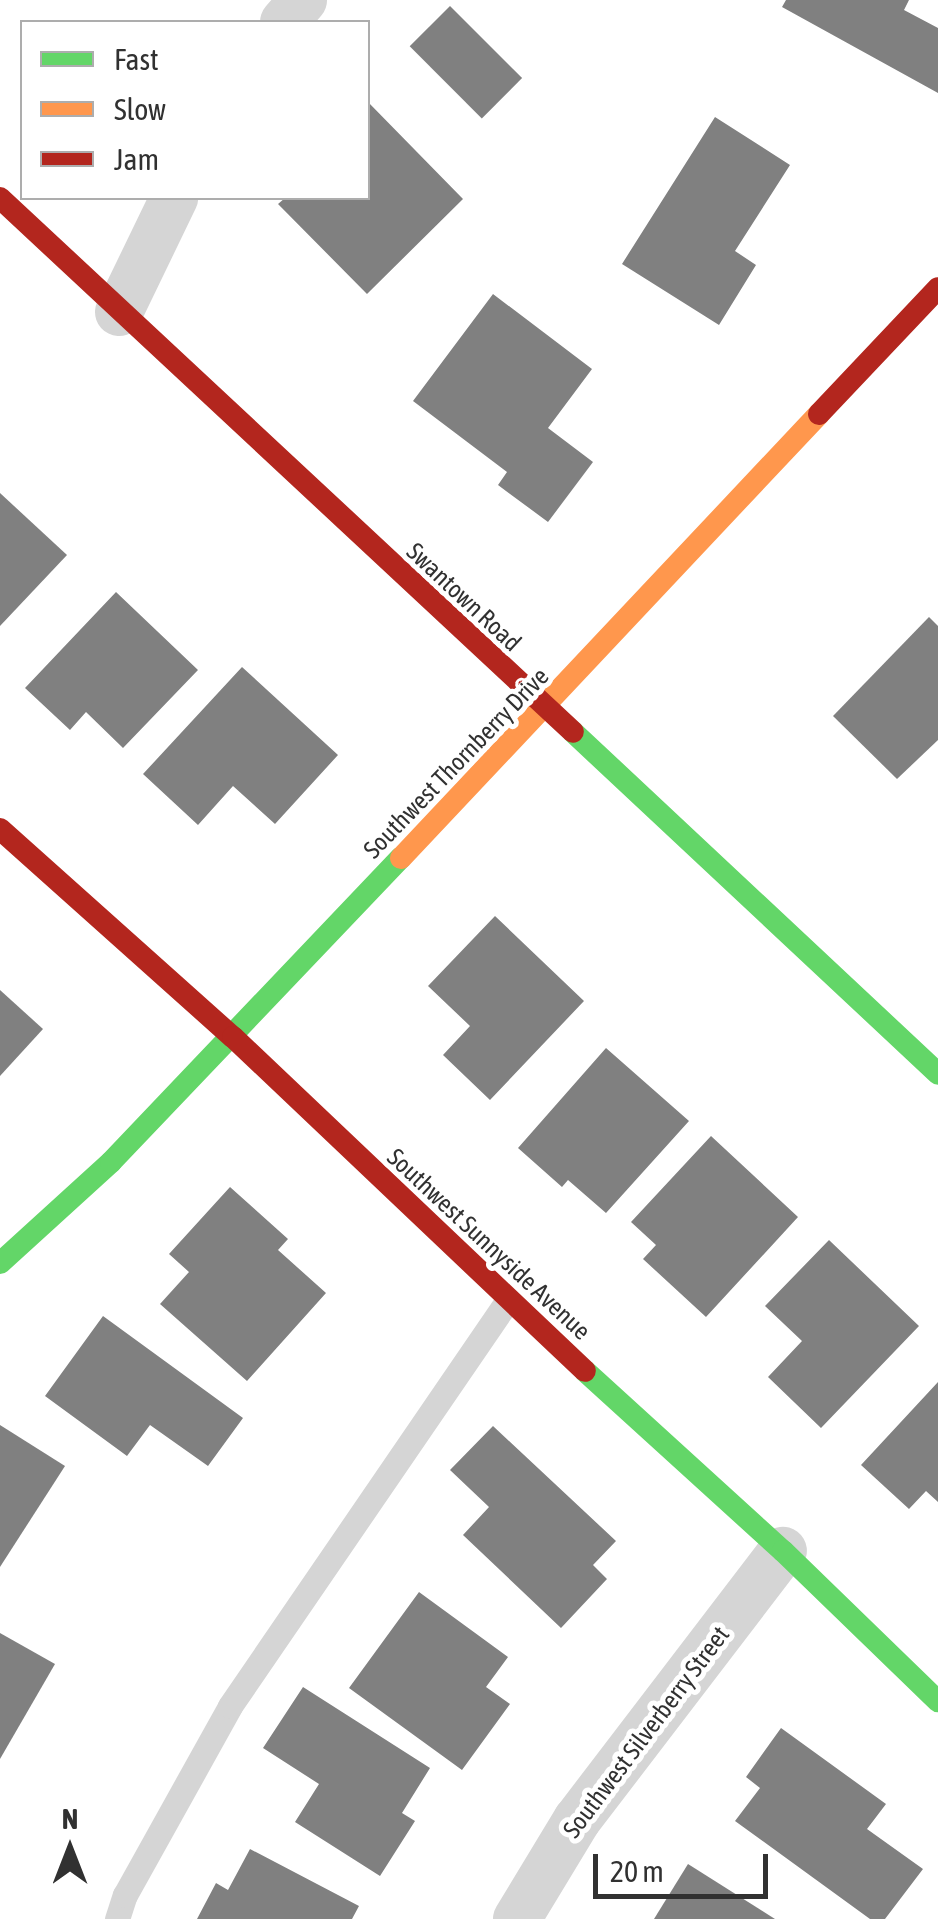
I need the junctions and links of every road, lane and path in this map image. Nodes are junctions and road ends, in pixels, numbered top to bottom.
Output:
1 (304, 0) edge
2 (286, 20) edge
3 (0, 198) edge
4 (173, 200) edge
5 (938, 288) edge
6 (119, 312) junction
7 (544, 710) junction
8 (0, 829) edge
9 (233, 1038) junction
10 (938, 1073) edge
11 (0, 1264) edge
12 (508, 1302) junction
13 (783, 1551) junction
14 (938, 1702) edge
15 (117, 1919) edge
16 (518, 1919) edge

1 - 2 street
3 - 6 street, Swantown Road
4 - 6 street
5 - 7 street, Southwest Thornberry Drive
6 - 7 street, Swantown Road
7 - 9 street, Southwest Thornberry Drive
7 - 10 street, Swantown Road
8 - 9 street, Southwest Sunnyside Avenue
9 - 11 street, Southwest Thornberry Drive
9 - 12 street, Southwest Sunnyside Avenue
12 - 13 street, Southwest Sunnyside Avenue
12 - 15 lane
13 - 14 street, Southwest Sunnyside Avenue
13 - 16 street, Southwest Silverberry Street

